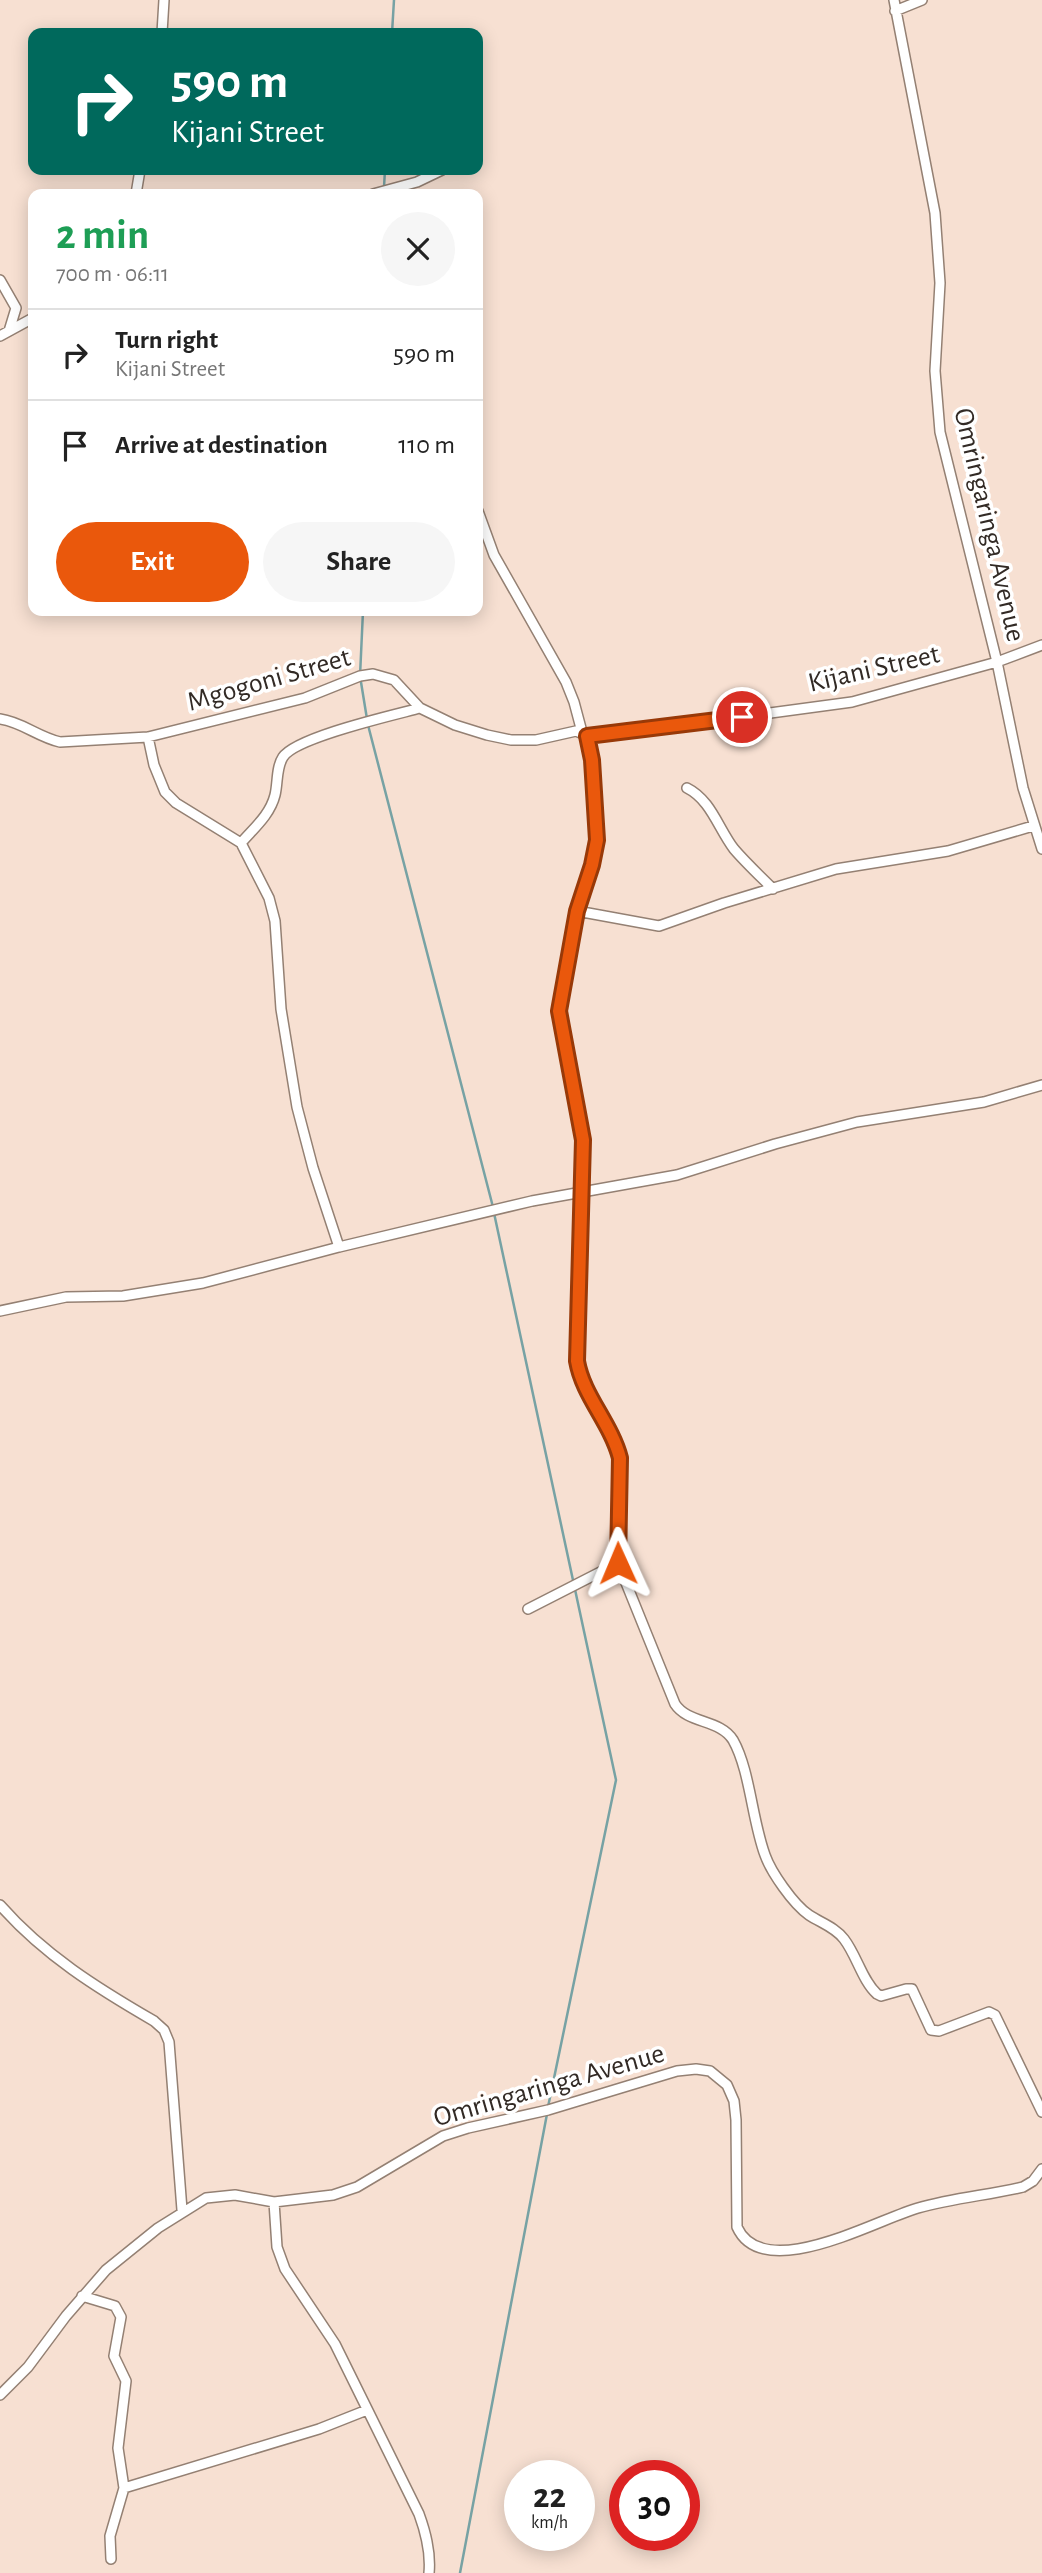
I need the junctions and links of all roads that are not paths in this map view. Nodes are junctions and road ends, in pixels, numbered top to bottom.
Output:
1 (164, 0) edge
2 (894, 0) edge
3 (922, 0) edge
4 (895, 11) junction
5 (162, 28) edge
6 (432, 175) edge
7 (417, 182) junction
8 (391, 189) edge
9 (418, 189) edge
10 (0, 280) edge
11 (28, 321) edge
12 (4, 334) edge
13 (483, 525) edge
14 (1042, 645) edge
15 (997, 662) junction
16 (421, 708) junction
17 (0, 719) edge
18 (585, 734) junction
19 (148, 737) junction
20 (687, 788) dead end
21 (1033, 826) junction
22 (241, 842) junction
23 (1042, 849) edge
24 (773, 889) junction
25 (577, 911) junction
26 (1042, 1085) edge
27 (582, 1193) junction
28 (339, 1247) junction
29 (0, 1311) edge
30 (618, 1563) junction
31 (528, 1609) dead end
32 (0, 1905) edge
33 (1042, 2112) edge
34 (1042, 2169) edge
35 (274, 2202) junction
36 (182, 2210) junction
37 (82, 2296) junction
38 (0, 2395) edge
39 (367, 2410) junction
40 (124, 2488) junction
41 (111, 2559) dead end
42 (429, 2573) edge

1 - 5 street
2 - 4 street, Omringaringa Avenue
3 - 4 street
4 - 15 street, Omringaringa Avenue
6 - 7 street
7 - 8 street
7 - 9 street
10 - 12 street
11 - 12 street
13 - 18 street
14 - 15 street, Kijani Street
15 - 18 street, Kijani Street
15 - 21 street, Omringaringa Avenue
16 - 18 street, Mgogoni Street
16 - 19 street, Mgogoni Street
16 - 22 street
17 - 19 street, Mgogoni Street
18 - 25 street
19 - 22 street
20 - 24 street
21 - 23 street, Omringaringa Avenue
21 - 24 street
22 - 28 street
24 - 25 street
25 - 27 street
26 - 27 street
27 - 28 street
27 - 30 street
28 - 29 street
30 - 31 street
30 - 33 street
32 - 36 street
34 - 35 street, Omringaringa Avenue
35 - 36 street, Omringaringa Avenue
35 - 39 street
36 - 37 street, Omringaringa Avenue
37 - 38 street, Omringaringa Avenue
37 - 40 street
39 - 40 street
39 - 42 street
40 - 41 street

